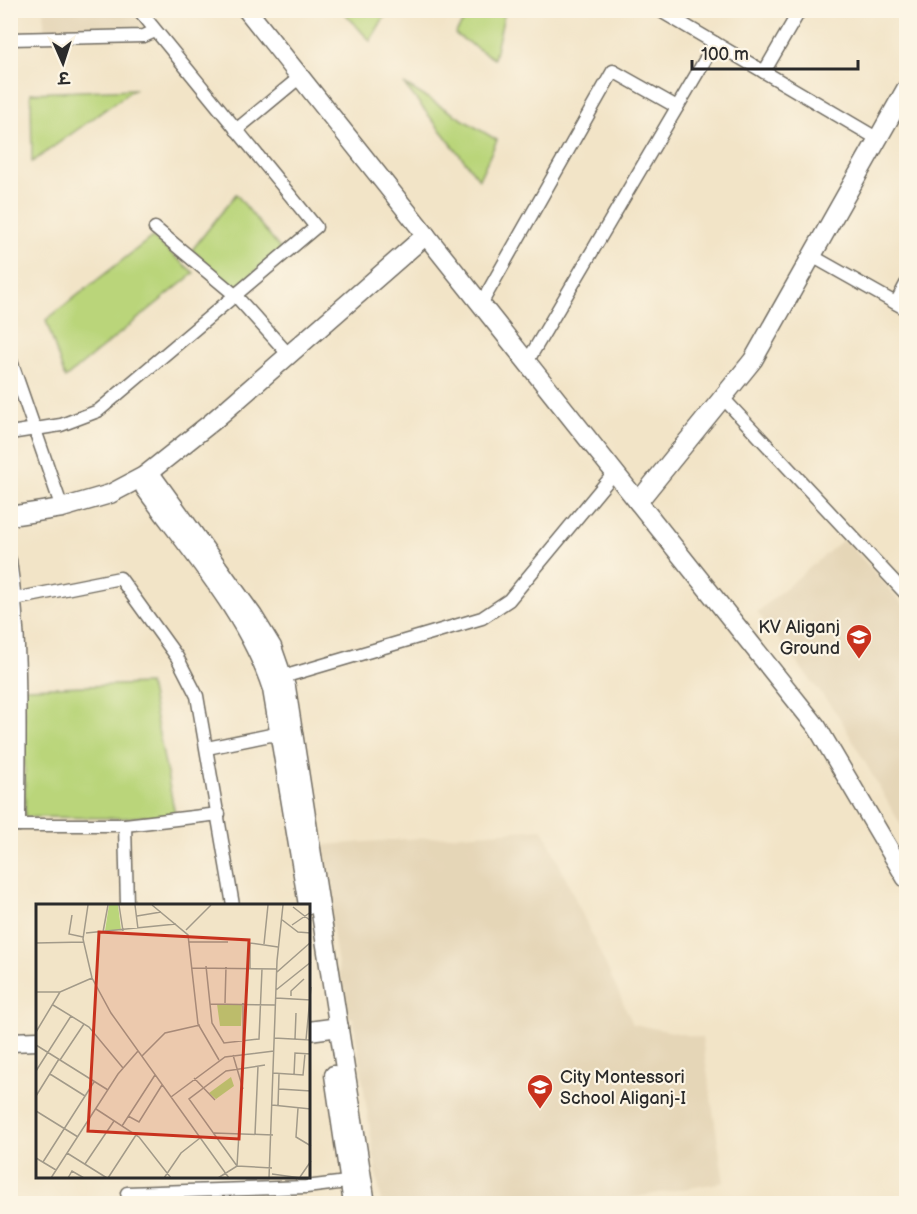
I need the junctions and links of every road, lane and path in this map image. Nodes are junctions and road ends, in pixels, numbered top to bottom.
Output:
1 (139, 10) edge
2 (247, 10) edge
3 (659, 10) edge
4 (800, 10) edge
5 (155, 31) junction
6 (10, 39) edge
7 (715, 43) junction
8 (764, 72) junction
9 (300, 77) junction
10 (906, 89) edge
11 (677, 107) junction
12 (236, 130) junction
13 (878, 139) junction
14 (155, 228) dead end
15 (426, 236) junction
16 (812, 256) junction
17 (906, 284) edge
18 (235, 296) junction
19 (481, 304) junction
20 (901, 306) edge
21 (289, 355) junction
22 (10, 358) edge
23 (527, 362) junction
24 (723, 398) junction
25 (35, 430) junction
26 (10, 434) edge
27 (615, 472) junction
28 (144, 476) junction
29 (638, 502) junction
30 (62, 508) junction
31 (10, 516) edge
32 (10, 560) edge
33 (906, 594) edge
34 (13, 599) edge
35 (276, 679) junction
36 (286, 732) junction
37 (207, 748) junction
38 (219, 814) junction
39 (15, 825) edge
40 (125, 825) junction
41 (906, 878) edge
42 (127, 904) edge
43 (233, 904) edge
44 (308, 904) edge
45 (309, 904) edge
46 (310, 915) edge
47 (310, 917) edge
48 (325, 1029) edge
49 (36, 1041) edge
50 (10, 1042) edge
51 (356, 1181) junction
52 (127, 1194) dead end
53 (353, 1203) edge
54 (366, 1203) edge

1 - 5 street
2 - 9 street
3 - 7 street
4 - 8 street
5 - 6 street
5 - 12 street
7 - 8 street
7 - 11 street
8 - 13 street
9 - 12 street
9 - 15 street
10 - 13 street
11 - 19 street
11 - 23 street
12 - 18 street
13 - 16 street
14 - 18 street
15 - 19 street
15 - 21 street
16 - 20 street
16 - 24 street
17 - 20 street
18 - 21 street
18 - 25 street
19 - 23 street
21 - 28 street
22 - 25 street
23 - 27 street
24 - 29 street
24 - 33 street
25 - 26 street
25 - 30 street
27 - 29 street
27 - 35 street
28 - 30 street
28 - 35 street
29 - 41 street
30 - 31 street
32 - 34 street
34 - 37 street
34 - 39 street
35 - 36 street
36 - 37 street
36 - 44 street
36 - 45 street
37 - 38 street
38 - 40 street
38 - 43 street
39 - 40 street
40 - 42 street
46 - 48 street
47 - 48 street
48 - 51 street
49 - 50 street
51 - 52 street
51 - 53 street
51 - 54 street

